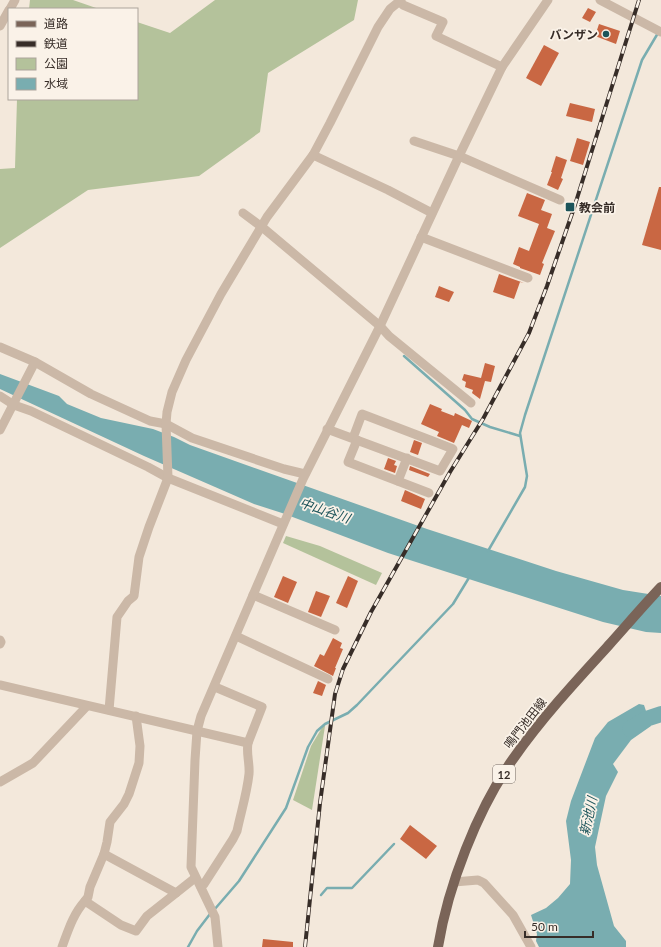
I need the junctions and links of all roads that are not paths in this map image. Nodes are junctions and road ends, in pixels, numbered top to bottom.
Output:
1 (400, 0) edge
2 (548, 0) edge
3 (600, 0) edge
4 (8, 12) edge
5 (0, 26) edge
6 (657, 30) edge
7 (502, 67) junction
8 (414, 141) dead end
9 (313, 155) junction
10 (459, 156) junction
11 (560, 200) dead end
12 (243, 213) dead end
13 (432, 213) junction
14 (262, 226) junction
15 (421, 237) junction
16 (528, 278) dead end
17 (380, 326) junction
18 (0, 347) edge
19 (34, 364) junction
20 (0, 396) edge
21 (15, 402) junction
22 (471, 403) dead end
23 (166, 427) junction
24 (328, 429) junction
25 (0, 430) edge
26 (355, 439) junction
27 (407, 458) junction
28 (168, 475) junction
29 (304, 476) junction
30 (398, 481) junction
31 (429, 493) dead end
32 (284, 522) junction
33 (659, 590) edge
34 (253, 595) junction
35 (335, 630) dead end
36 (236, 636) junction
37 (0, 640) edge
38 (0, 644) edge
39 (328, 679) dead end
40 (0, 685) edge
41 (215, 687) junction
42 (87, 706) junction
43 (108, 710) junction
44 (136, 716) junction
45 (197, 730) junction
46 (248, 742) junction
47 (0, 782) edge
48 (104, 854) junction
49 (195, 878) junction
50 (454, 882) junction
51 (201, 887) junction
52 (176, 893) junction
53 (85, 901) junction
54 (62, 947) edge
55 (218, 947) edge
56 (438, 947) edge
57 (531, 947) edge

1 - 7 street
1 - 9 street
2 - 7 street
3 - 6 street
4 - 5 street
7 - 10 street
8 - 10 street
9 - 13 street
9 - 14 street
10 - 11 street
10 - 13 street
12 - 14 street
13 - 15 street
14 - 17 street
14 - 23 street
15 - 16 street
15 - 17 street
17 - 22 street
17 - 24 street
18 - 19 street
19 - 21 street
19 - 23 street
20 - 21 street
21 - 25 street
21 - 28 street
23 - 28 street
23 - 29 street
24 - 26 street
24 - 29 street
26 - 27 street
26 - 27 street
26 - 30 street
27 - 30 street
28 - 32 street
28 - 43 street
29 - 32 street
30 - 31 street
32 - 34 street
33 - 50 main road, 鳴門池田線 / 12
34 - 35 street
34 - 36 street
36 - 39 street
36 - 41 street
37 - 38 street
40 - 42 street
41 - 45 street
41 - 46 street
42 - 43 street
42 - 47 street
43 - 44 street
44 - 45 street
44 - 48 street
45 - 46 street
45 - 49 street
46 - 51 street
48 - 52 street
48 - 53 street
49 - 51 street
49 - 52 street
50 - 56 main road, 鳴門池田線 / 12
50 - 57 street
51 - 55 street
52 - 53 street
53 - 54 street

